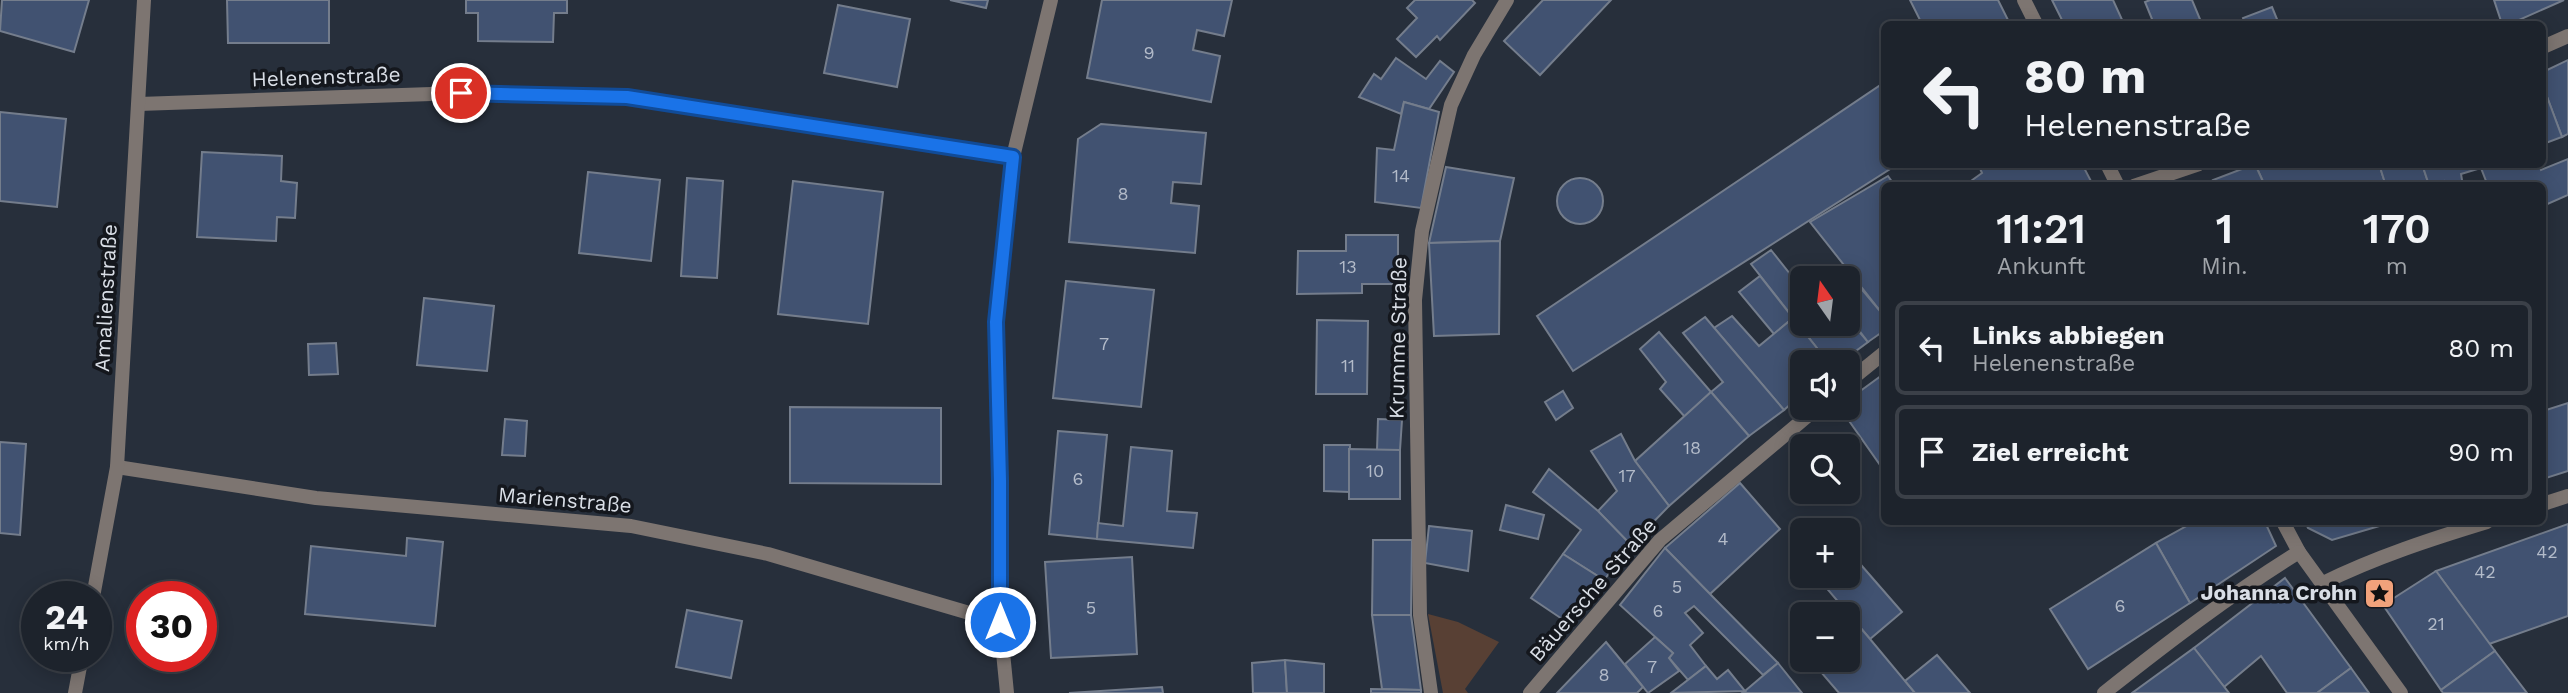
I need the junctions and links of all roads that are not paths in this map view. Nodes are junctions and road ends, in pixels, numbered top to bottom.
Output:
1 (144, 0) edge
2 (1051, 0) edge
3 (1507, 0) edge
4 (2024, 0) edge
5 (2034, 21) edge
6 (2568, 36) edge
7 (2546, 46) edge
8 (139, 104) junction
9 (1013, 157) junction
10 (2187, 168) edge
11 (2146, 182) edge
12 (1881, 355) edge
13 (1860, 372) edge
14 (1803, 420) edge
15 (117, 467) junction
16 (2568, 496) edge
17 (2546, 503) edge
18 (2285, 525) edge
19 (2477, 525) edge
20 (2299, 552) junction
21 (96, 581) edge
22 (2323, 583) junction
23 (1000, 622) junction
24 (79, 672) edge
25 (75, 693) edge
26 (1007, 693) edge
27 (1431, 693) edge
28 (1530, 693) edge
29 (2104, 693) edge
30 (2401, 693) edge

1 - 8 street, Amalienstraße
2 - 9 street
3 - 27 street, Krumme Straße
4 - 5 street
6 - 7 street
8 - 9 street, Helenenstraße
8 - 15 street, Amalienstraße
9 - 23 street
10 - 11 street
12 - 13 street
14 - 28 street, Bäuersche Straße
15 - 21 street, Amalienstraße
15 - 23 street, Marienstraße
16 - 17 street
18 - 20 street
19 - 22 street
20 - 22 street
20 - 29 street
22 - 30 street
23 - 26 street
24 - 25 street

